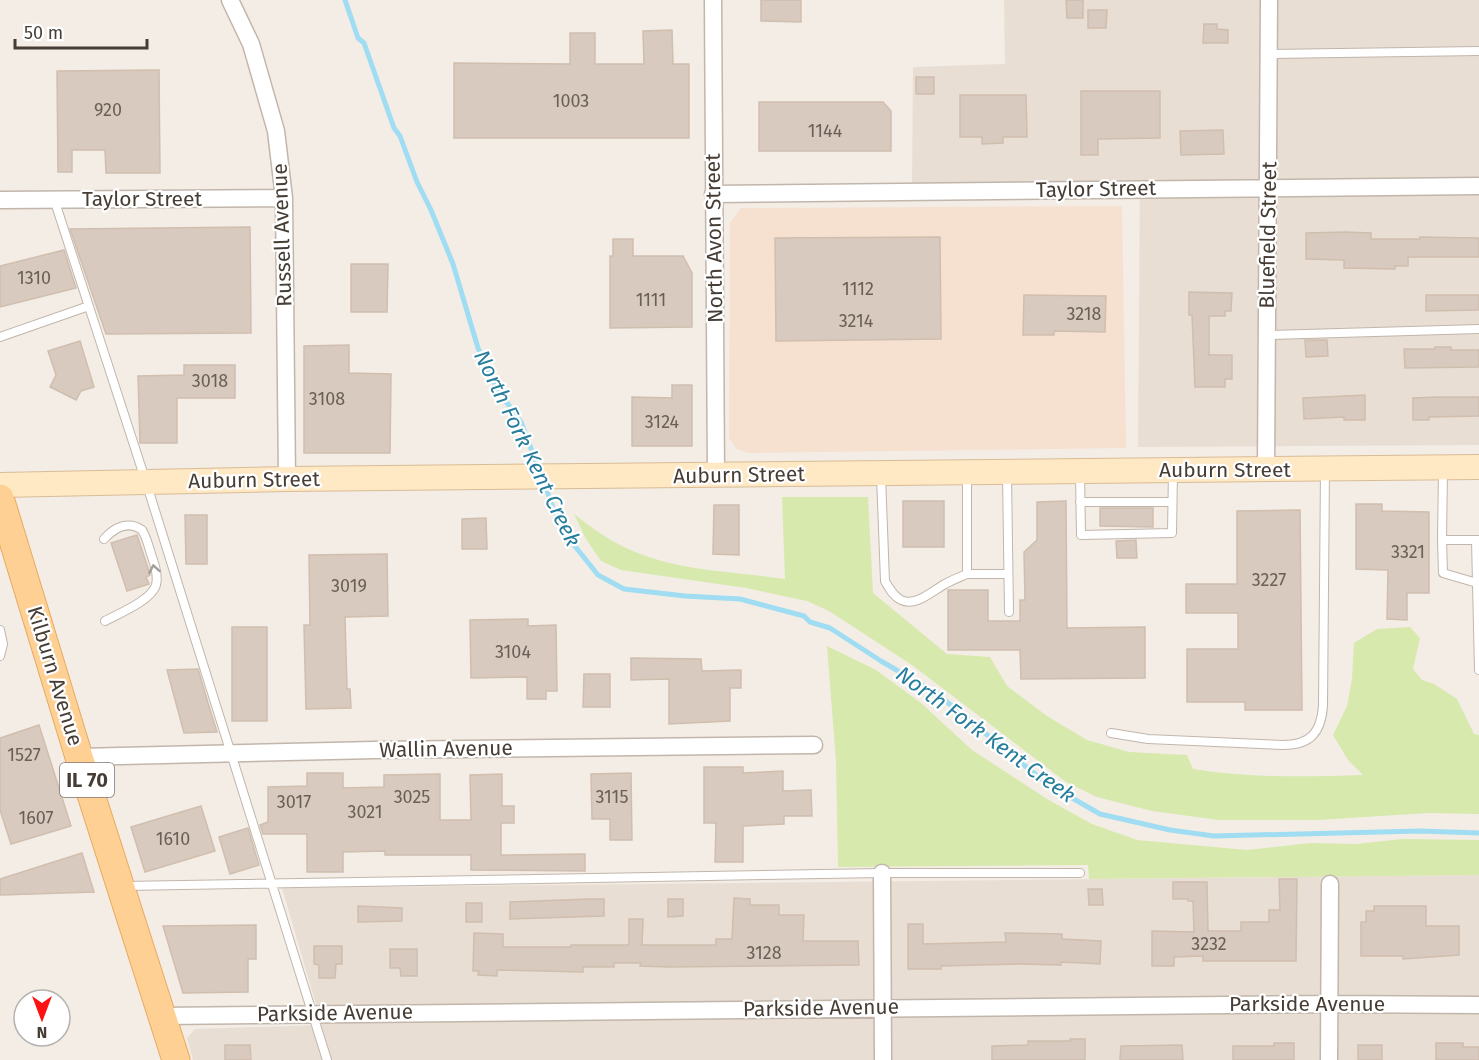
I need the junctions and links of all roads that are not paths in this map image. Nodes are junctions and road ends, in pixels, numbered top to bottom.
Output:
1 (230, 0) edge
2 (713, 0) edge
3 (1269, 0) edge
4 (1479, 51) edge
5 (1269, 54) junction
6 (1479, 186) edge
7 (1269, 187) junction
8 (713, 194) junction
9 (284, 198) junction
10 (54, 199) junction
11 (0, 200) edge
12 (89, 306) junction
13 (1479, 329) edge
14 (1267, 335) junction
15 (0, 337) edge
16 (1443, 468) junction
17 (1479, 468) edge
18 (1266, 470) junction
19 (1325, 470) junction
20 (1080, 471) junction
21 (1173, 471) junction
22 (1007, 472) junction
23 (967, 473) junction
24 (881, 474) junction
25 (716, 476) junction
26 (287, 479) junction
27 (146, 482) junction
28 (0, 484) edge
29 (0, 498) edge
30 (1080, 502) junction
31 (1172, 502) junction
32 (104, 539) dead end
33 (1442, 540) junction
34 (1478, 540) edge
35 (967, 574) junction
36 (1008, 574) junction
37 (1477, 583) junction
38 (1009, 612) dead end
39 (105, 621) dead end
40 (0, 630) edge
41 (0, 656) edge
42 (1479, 670) edge
43 (1111, 734) dead end
44 (814, 745) dead end
45 (231, 752) junction
46 (79, 757) junction
47 (882, 873) junction
48 (1080, 873) dead end
49 (271, 882) junction
50 (1330, 884) dead end
51 (121, 886) junction
52 (1330, 1004) junction
53 (1479, 1005) edge
54 (883, 1008) junction
55 (311, 1013) junction
56 (163, 1016) junction
57 (176, 1060) edge
58 (327, 1060) edge
59 (883, 1060) edge
60 (1329, 1060) edge

1 - 9 street, Russell Avenue
2 - 8 street, North Avon Street
3 - 5 street, Bluefield Street
4 - 5 lane
5 - 7 street, Bluefield Street
6 - 7 street, Taylor Street
7 - 8 street, Taylor Street
7 - 14 street, Bluefield Street
8 - 25 street, North Avon Street
9 - 10 street, Taylor Street
9 - 26 street, Russell Avenue
10 - 11 street, Taylor Street
10 - 12 lane
12 - 15 lane
12 - 27 lane
13 - 14 lane
14 - 18 street, Bluefield Street
16 - 17 main road, Auburn Street
16 - 19 main road, Auburn Street
16 - 33 lane
18 - 19 main road, Auburn Street
18 - 21 main road, Auburn Street
19 - 43 lane
20 - 21 main road, Auburn Street
20 - 22 main road, Auburn Street
20 - 30 lane
21 - 31 lane
22 - 23 main road, Auburn Street
22 - 36 lane
23 - 24 main road, Auburn Street
23 - 35 lane
24 - 25 main road, Auburn Street
24 - 35 lane
25 - 26 main road, Auburn Street
26 - 27 main road, Auburn Street
27 - 28 main road, Auburn Street
27 - 45 lane
29 - 46 main road, Kilburn Avenue / IL 70
30 - 31 lane
30 - 31 lane
39 -> 32 lane
33 - 34 lane
33 - 37 lane
34 - 37 lane
35 - 36 lane
36 - 38 lane
37 - 42 lane
40 - 41 lane
44 - 45 street, Wallin Avenue
45 - 46 street, Wallin Avenue
45 - 49 lane
46 - 51 main road, Kilburn Avenue / IL 70
47 - 48 lane
47 - 49 lane
47 - 54 street
49 - 51 lane
49 - 55 lane
50 - 52 street
51 - 56 main road, Kilburn Avenue / IL 70
52 - 53 street, Parkside Avenue
52 - 54 street, Parkside Avenue
52 - 60 street
54 - 55 street, Parkside Avenue
54 - 59 street
55 - 56 street, Parkside Avenue
55 - 58 lane
56 - 57 main road, Kilburn Avenue / IL 70

